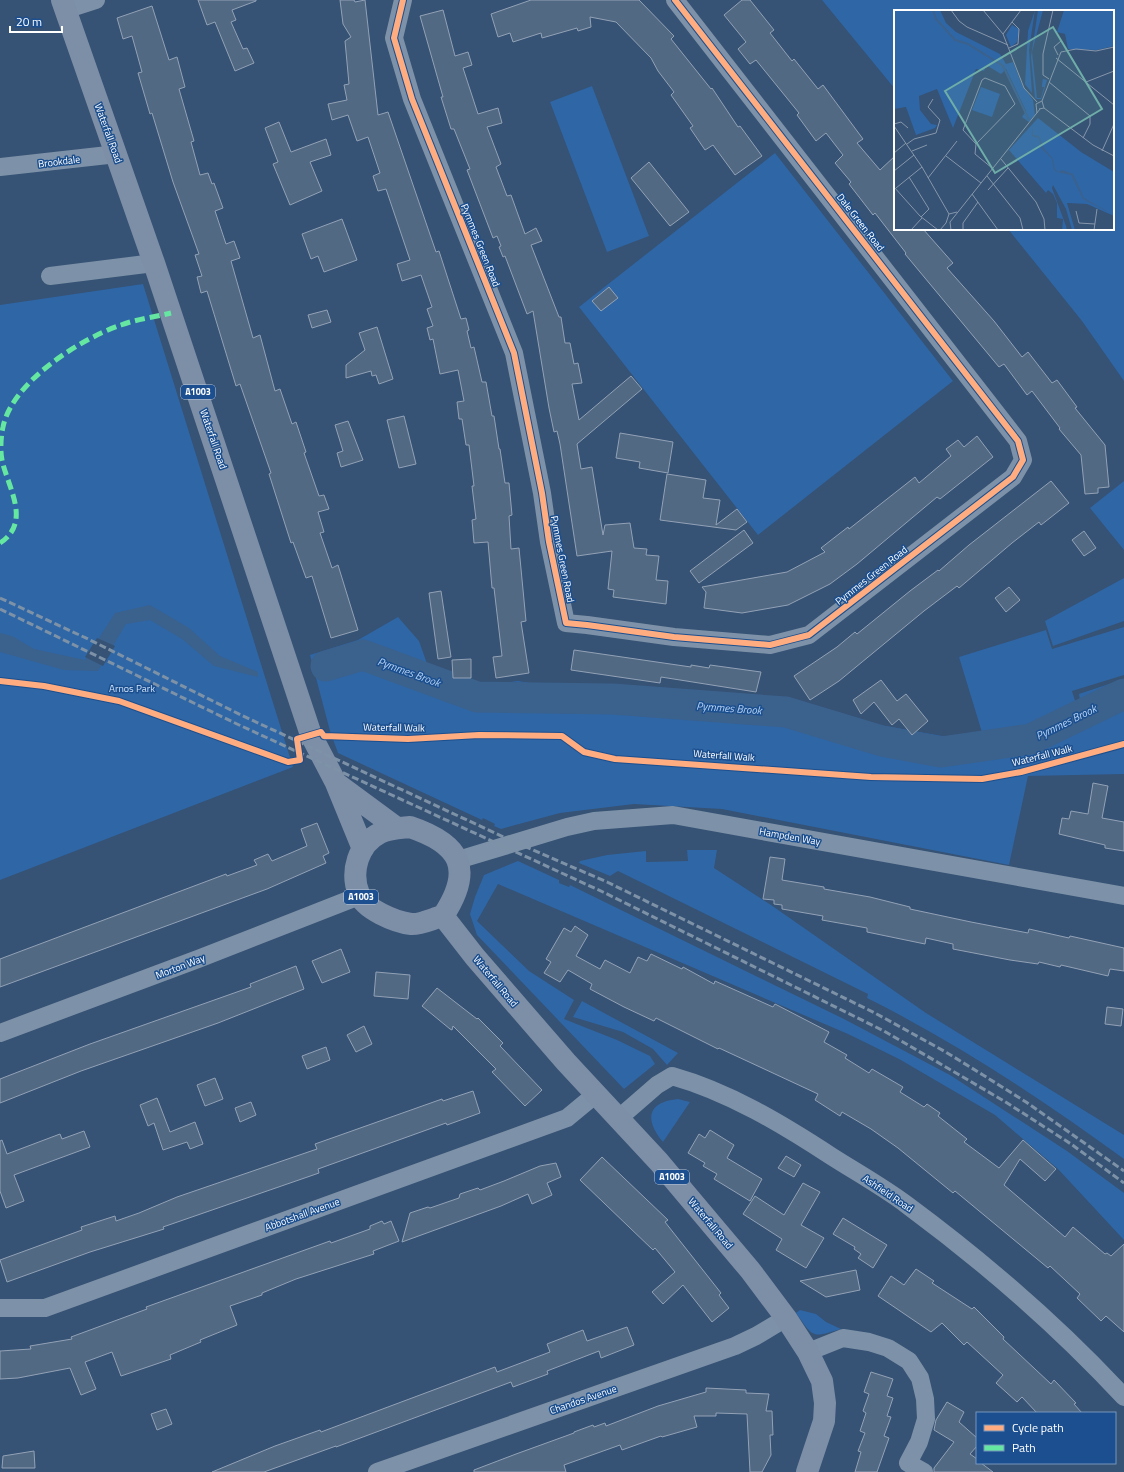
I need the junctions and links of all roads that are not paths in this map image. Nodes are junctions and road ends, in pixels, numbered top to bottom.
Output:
1 (96, 0) edge
2 (402, 0) edge
3 (675, 0) edge
4 (63, 5) edge
5 (117, 154) junction
6 (0, 168) edge
7 (154, 263) junction
8 (50, 276) dead end
9 (1023, 460) joint
10 (336, 783) junction
11 (397, 828) junction
12 (363, 848) junction
13 (458, 860) junction
14 (359, 896) junction
15 (1124, 896) edge
16 (443, 916) junction
17 (0, 1033) edge
18 (596, 1094) junction
19 (619, 1118) junction
20 (0, 1308) edge
21 (786, 1318) junction
22 (808, 1352) junction
23 (1124, 1397) edge
24 (377, 1472) edge
25 (807, 1472) edge
26 (924, 1472) edge

1 - 4 street
2 - 9 street, Pymmes Green Road
3 - 9 street, Dale Green Road
4 - 5 main road, Waterfall Road / A1003
5 - 6 street, Brookdale
5 - 7 main road, Waterfall Road / A1003
7 - 8 street
7 - 10 main road, Waterfall Road / A1003
10 - 11 main road, Waterfall Road / A1003
10 - 12 main road
11 - 12 main road, A1003
11 - 13 main road, A1003
12 - 14 main road, A1003
13 - 15 street, Hampden Way
13 - 16 main road
14 - 16 main road, A1003
14 - 17 street, Morton Way
16 - 18 main road, Waterfall Road / A1003
18 - 19 main road, Waterfall Road / A1003
18 - 20 street, Abbotshall Avenue
19 - 21 main road, Waterfall Road / A1003
19 - 23 street, Ashfield Road
21 - 22 main road, Waterfall Road / A1003
21 - 24 street, Chandos Avenue
22 - 25 main road, Waterfall Road / A1003
22 - 26 street

